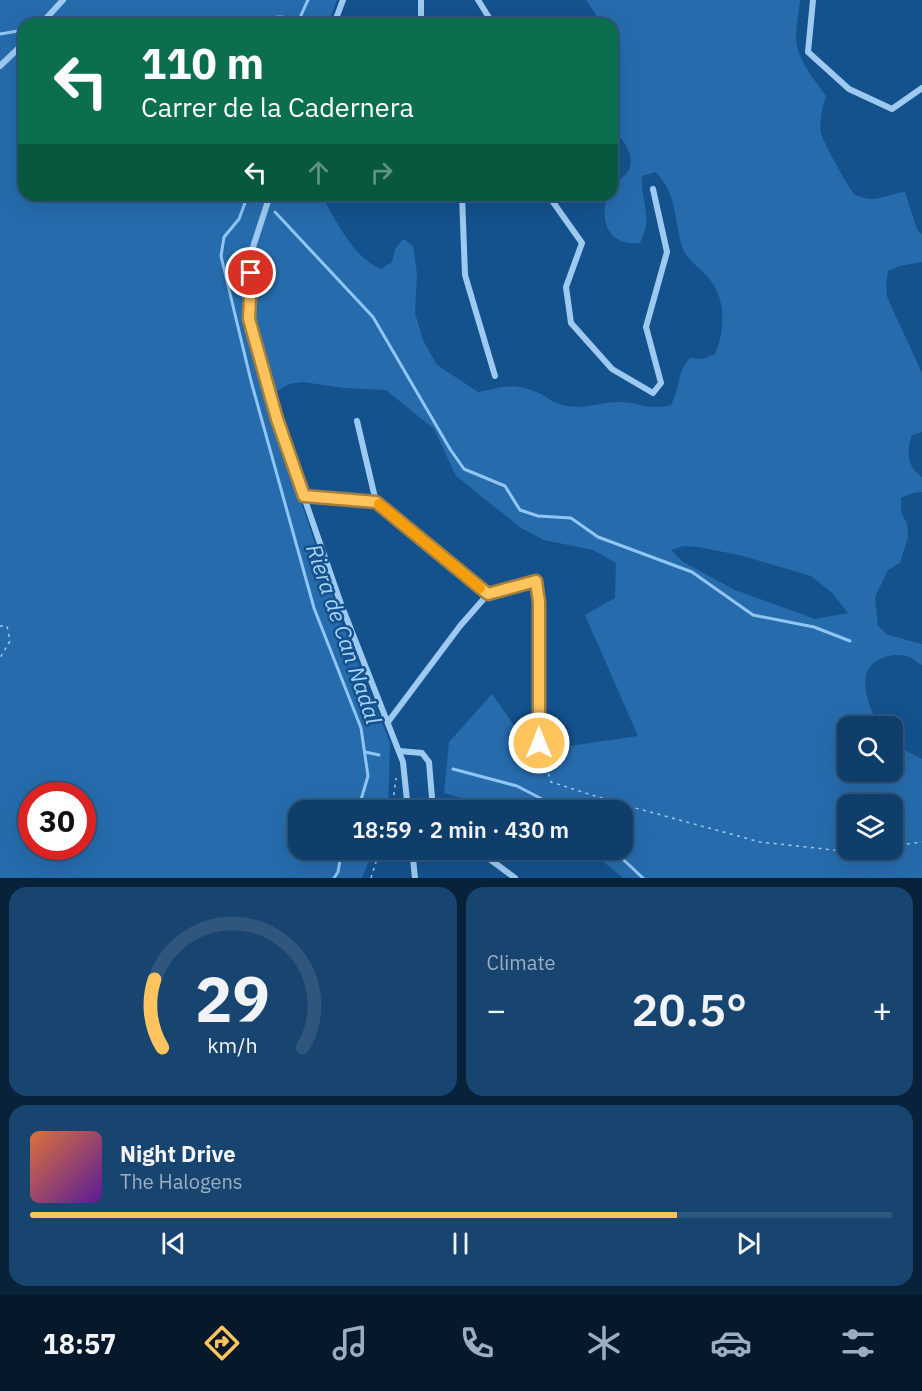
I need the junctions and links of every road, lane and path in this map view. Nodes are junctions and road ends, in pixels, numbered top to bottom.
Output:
1 (63, 0) edge
2 (343, 0) edge
3 (422, 0) edge
4 (478, 0) edge
5 (813, 0) edge
6 (46, 18) edge
7 (336, 18) edge
8 (421, 18) edge
9 (489, 18) edge
10 (18, 49) edge
11 (0, 66) edge
12 (922, 88) edge
13 (653, 189) dead end
14 (268, 201) edge
15 (462, 201) edge
16 (552, 201) edge
17 (495, 376) dead end
18 (357, 421) dead end
19 (304, 496) junction
20 (376, 502) junction
21 (488, 594) junction
22 (0, 626) edge
23 (0, 658) edge
24 (388, 722) junction
25 (539, 743) joint
26 (399, 751) junction
27 (397, 769) dead end
28 (393, 800) edge
29 (407, 800) edge
30 (432, 800) edge
31 (922, 842) edge
32 (903, 845) edge
33 (837, 850) edge
34 (377, 860) edge
35 (413, 860) edge
36 (491, 860) edge
37 (371, 878) edge
38 (415, 878) edge
39 (515, 878) edge

1 - 6 street
2 - 7 street
3 - 8 street
4 - 9 street
5 - 12 street
10 - 11 street
13 - 16 street
14 - 19 street
15 - 17 street
18 - 20 street
19 - 20 street
19 - 24 street
20 - 21 street
21 - 24 street
21 - 25 street
22 - 23 path
24 - 26 street
25 - 33 path
26 - 29 street
26 - 30 street
27 - 28 path
31 - 32 path
34 - 37 path
35 - 38 street
36 - 39 street

